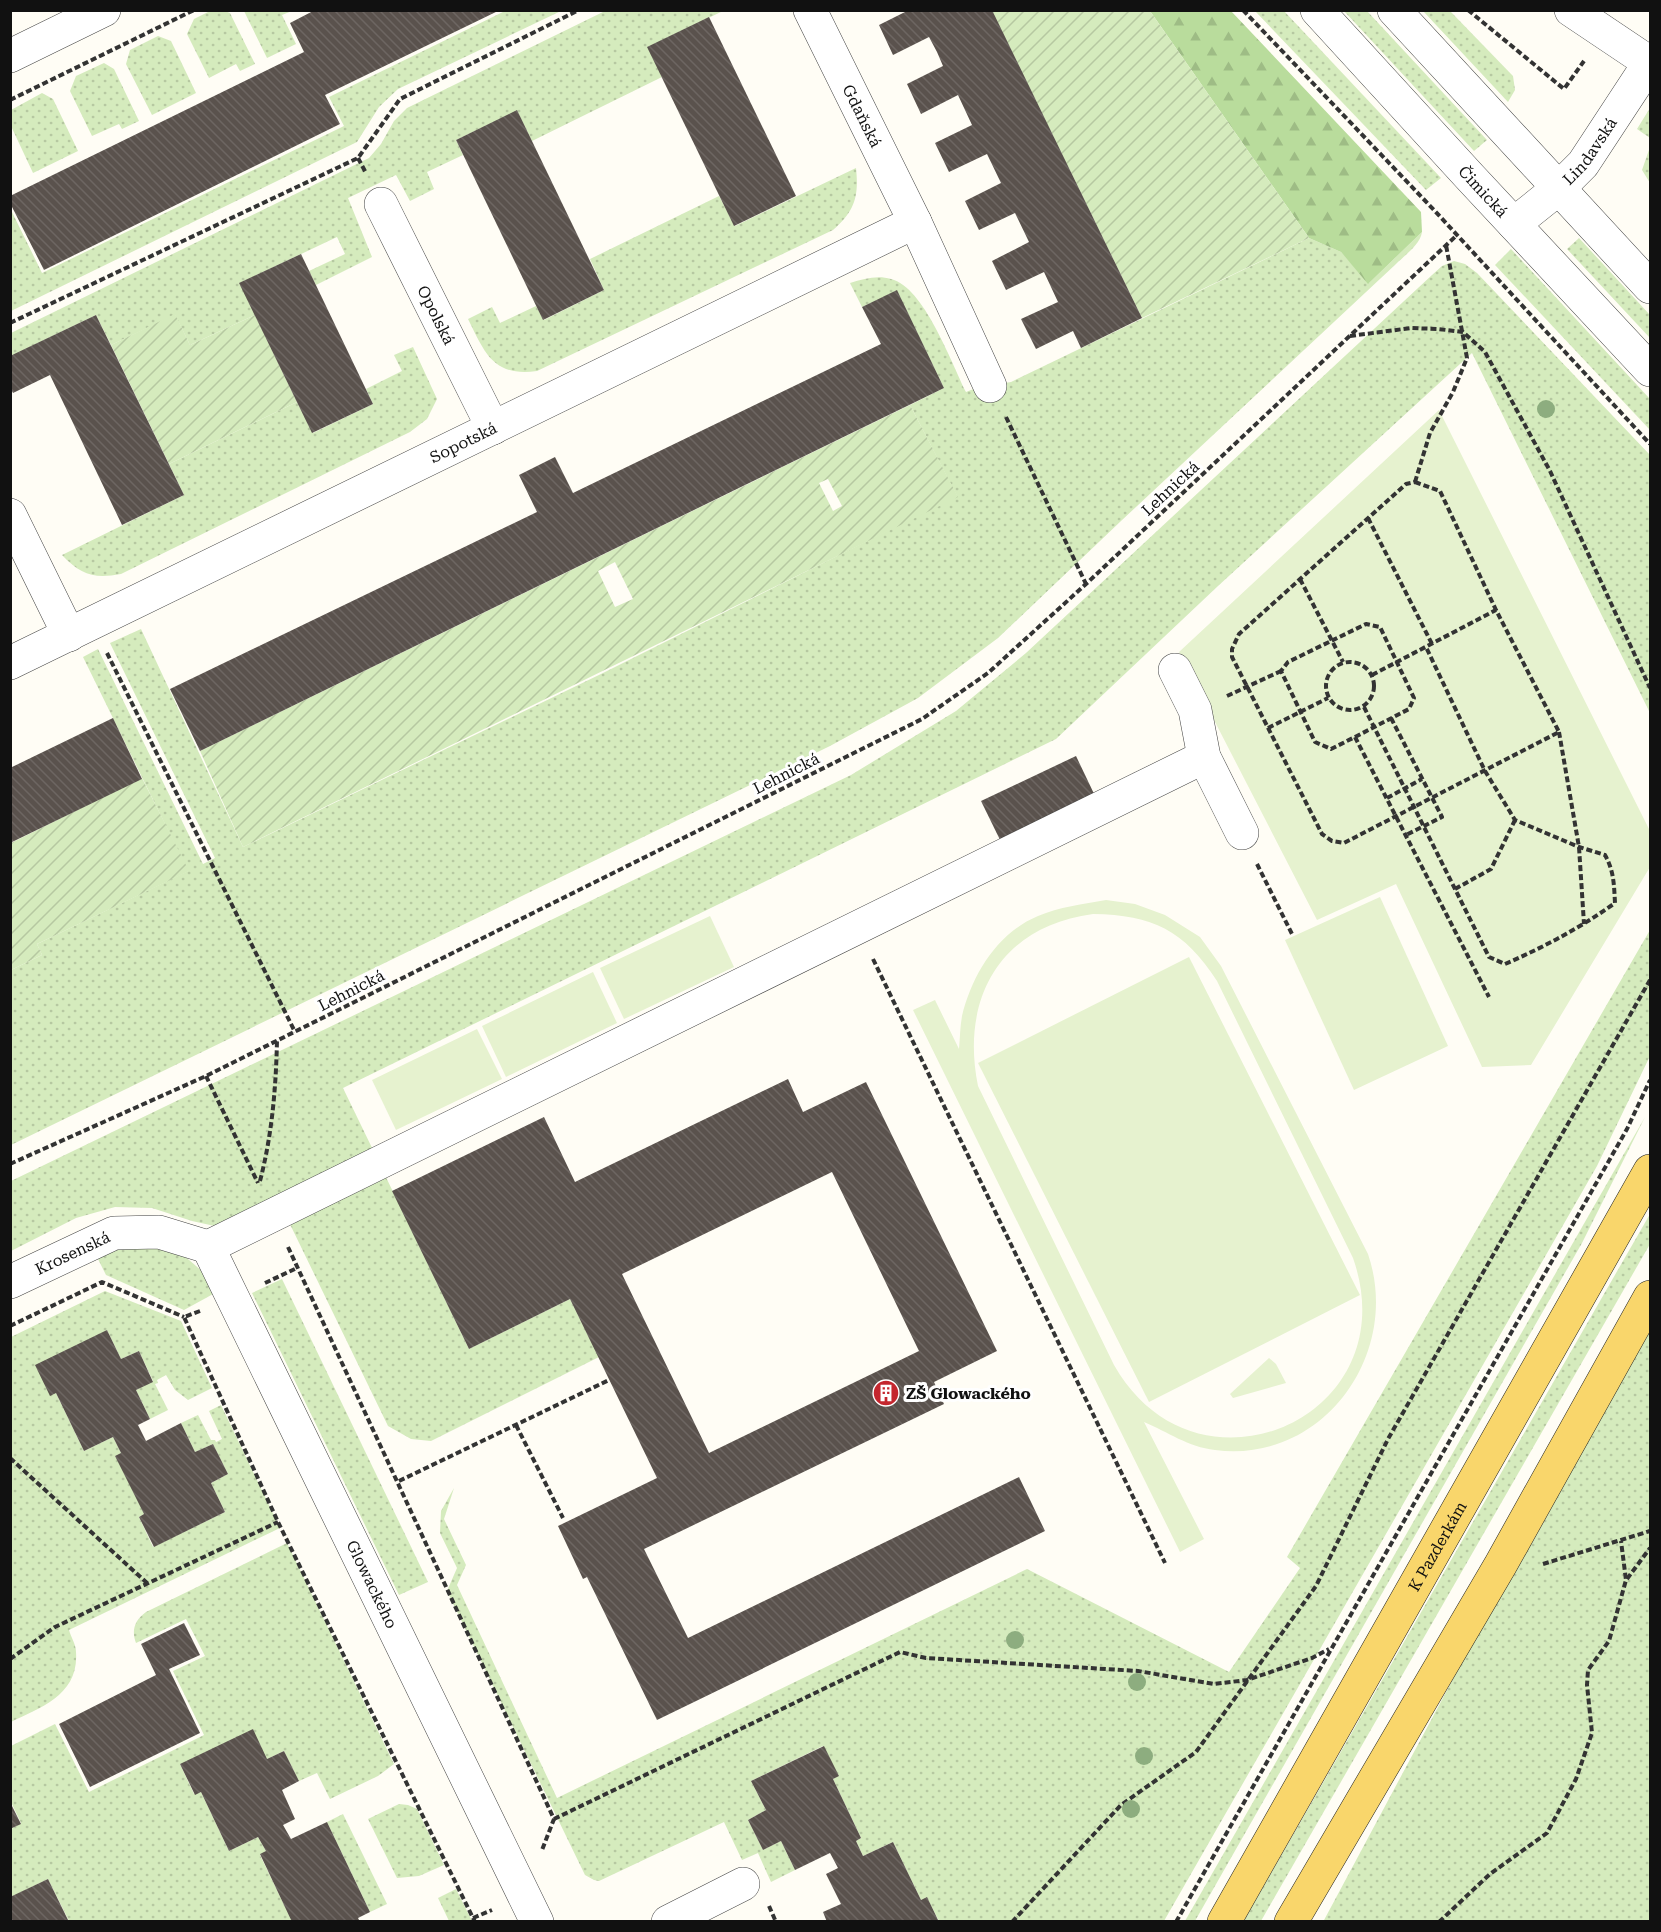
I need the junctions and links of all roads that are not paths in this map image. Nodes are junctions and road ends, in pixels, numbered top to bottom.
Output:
1 (104, 10) edge
2 (810, 10) edge
3 (1317, 10) edge
4 (1394, 10) edge
5 (1571, 10) edge
6 (10, 56) edge
7 (1650, 63) edge
8 (1559, 188) junction
9 (381, 204) dead end
10 (915, 222) junction
11 (1514, 224) junction
12 (1650, 287) edge
13 (1650, 370) edge
14 (990, 386) road end
15 (493, 428) junction
16 (10, 515) edge
17 (80, 629) junction
18 (10, 663) edge
19 (1175, 670) dead end
20 (1204, 757) junction
21 (1242, 833) road end
22 (1650, 1171) edge
23 (208, 1247) junction
24 (10, 1282) edge
25 (1650, 1297) edge
26 (743, 1884) dead end
27 (531, 1909) edge
28 (668, 1922) edge
29 (1224, 1922) edge
30 (1291, 1922) edge

1 - 6 street
2 - 10 street, Gdaňská
3 - 11 street, Čimická
4 - 8 street
5 - 7 street
7 - 8 street, Lindavská
8 - 11 street, Lindavská
8 - 12 street
9 - 15 street, Opolská
10 - 14 street, Gdaňská
10 - 15 street, Sopotská
11 - 13 street, Čimická
15 - 17 street, Sopotská
16 - 17 street
17 - 18 street, Sopotská
19 - 20 street
20 - 21 street
20 - 23 street
22 - 29 main road, K Pazderkám
23 - 24 street, Krosenská
23 - 27 street, Glowackého
25 - 30 main road
26 - 28 street

